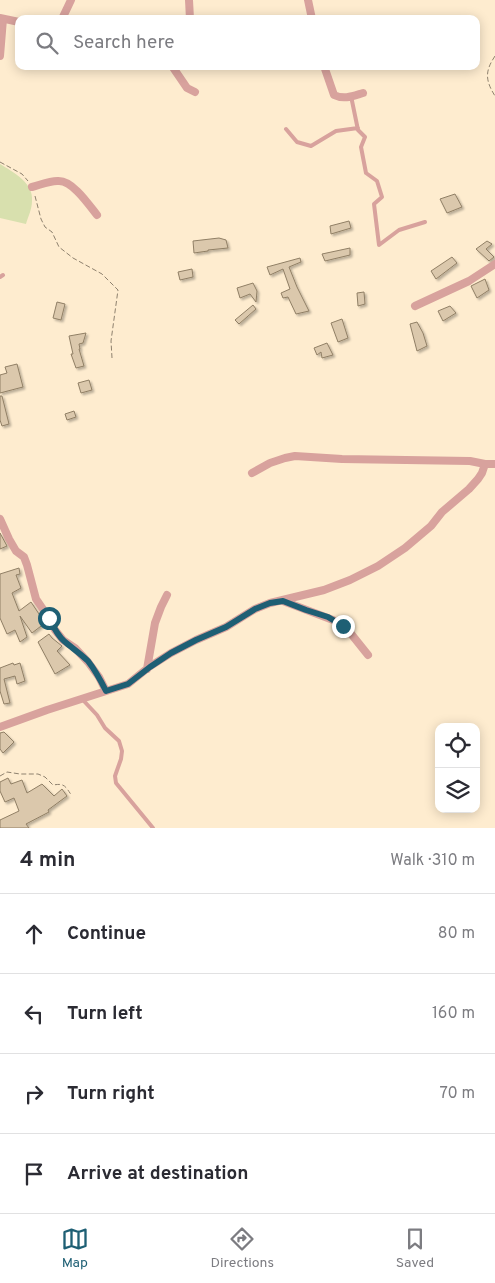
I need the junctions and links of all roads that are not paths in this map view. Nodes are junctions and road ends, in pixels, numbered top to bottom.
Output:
1 (71, 0) edge
2 (189, 0) edge
3 (308, 0) edge
4 (64, 15) edge
5 (190, 15) edge
6 (311, 15) edge
7 (2, 19) edge
8 (15, 21) edge
9 (0, 47) edge
10 (0, 56) edge
11 (175, 70) edge
12 (325, 70) edge
13 (195, 92) dead end
14 (363, 92) dead end
15 (351, 96) junction
16 (358, 128) junction
17 (286, 129) dead end
18 (32, 187) road end
19 (97, 215) dead end
20 (425, 222) dead end
21 (495, 264) edge
22 (415, 306) dead end
23 (485, 464) junction
24 (495, 464) edge
25 (252, 473) dead end
26 (0, 519) edge
27 (167, 595) dead end
28 (283, 601) junction
29 (368, 655) dead end
30 (147, 669) junction
31 (106, 691) junction
32 (82, 699) junction
33 (0, 726) edge
34 (153, 828) edge

1 - 4 street
2 - 5 street
3 - 6 street
7 - 8 street
7 - 9 street
9 - 10 street
11 - 13 street
12 - 15 street
14 - 15 street
15 - 16 lane
16 - 17 lane
16 - 20 lane
18 - 19 street
21 - 22 street
23 - 24 street
23 - 25 street
23 - 28 street
26 - 31 street
27 - 30 street
28 - 29 street
28 - 30 street
30 - 31 street
31 - 32 street
32 - 33 street
32 - 34 lane

